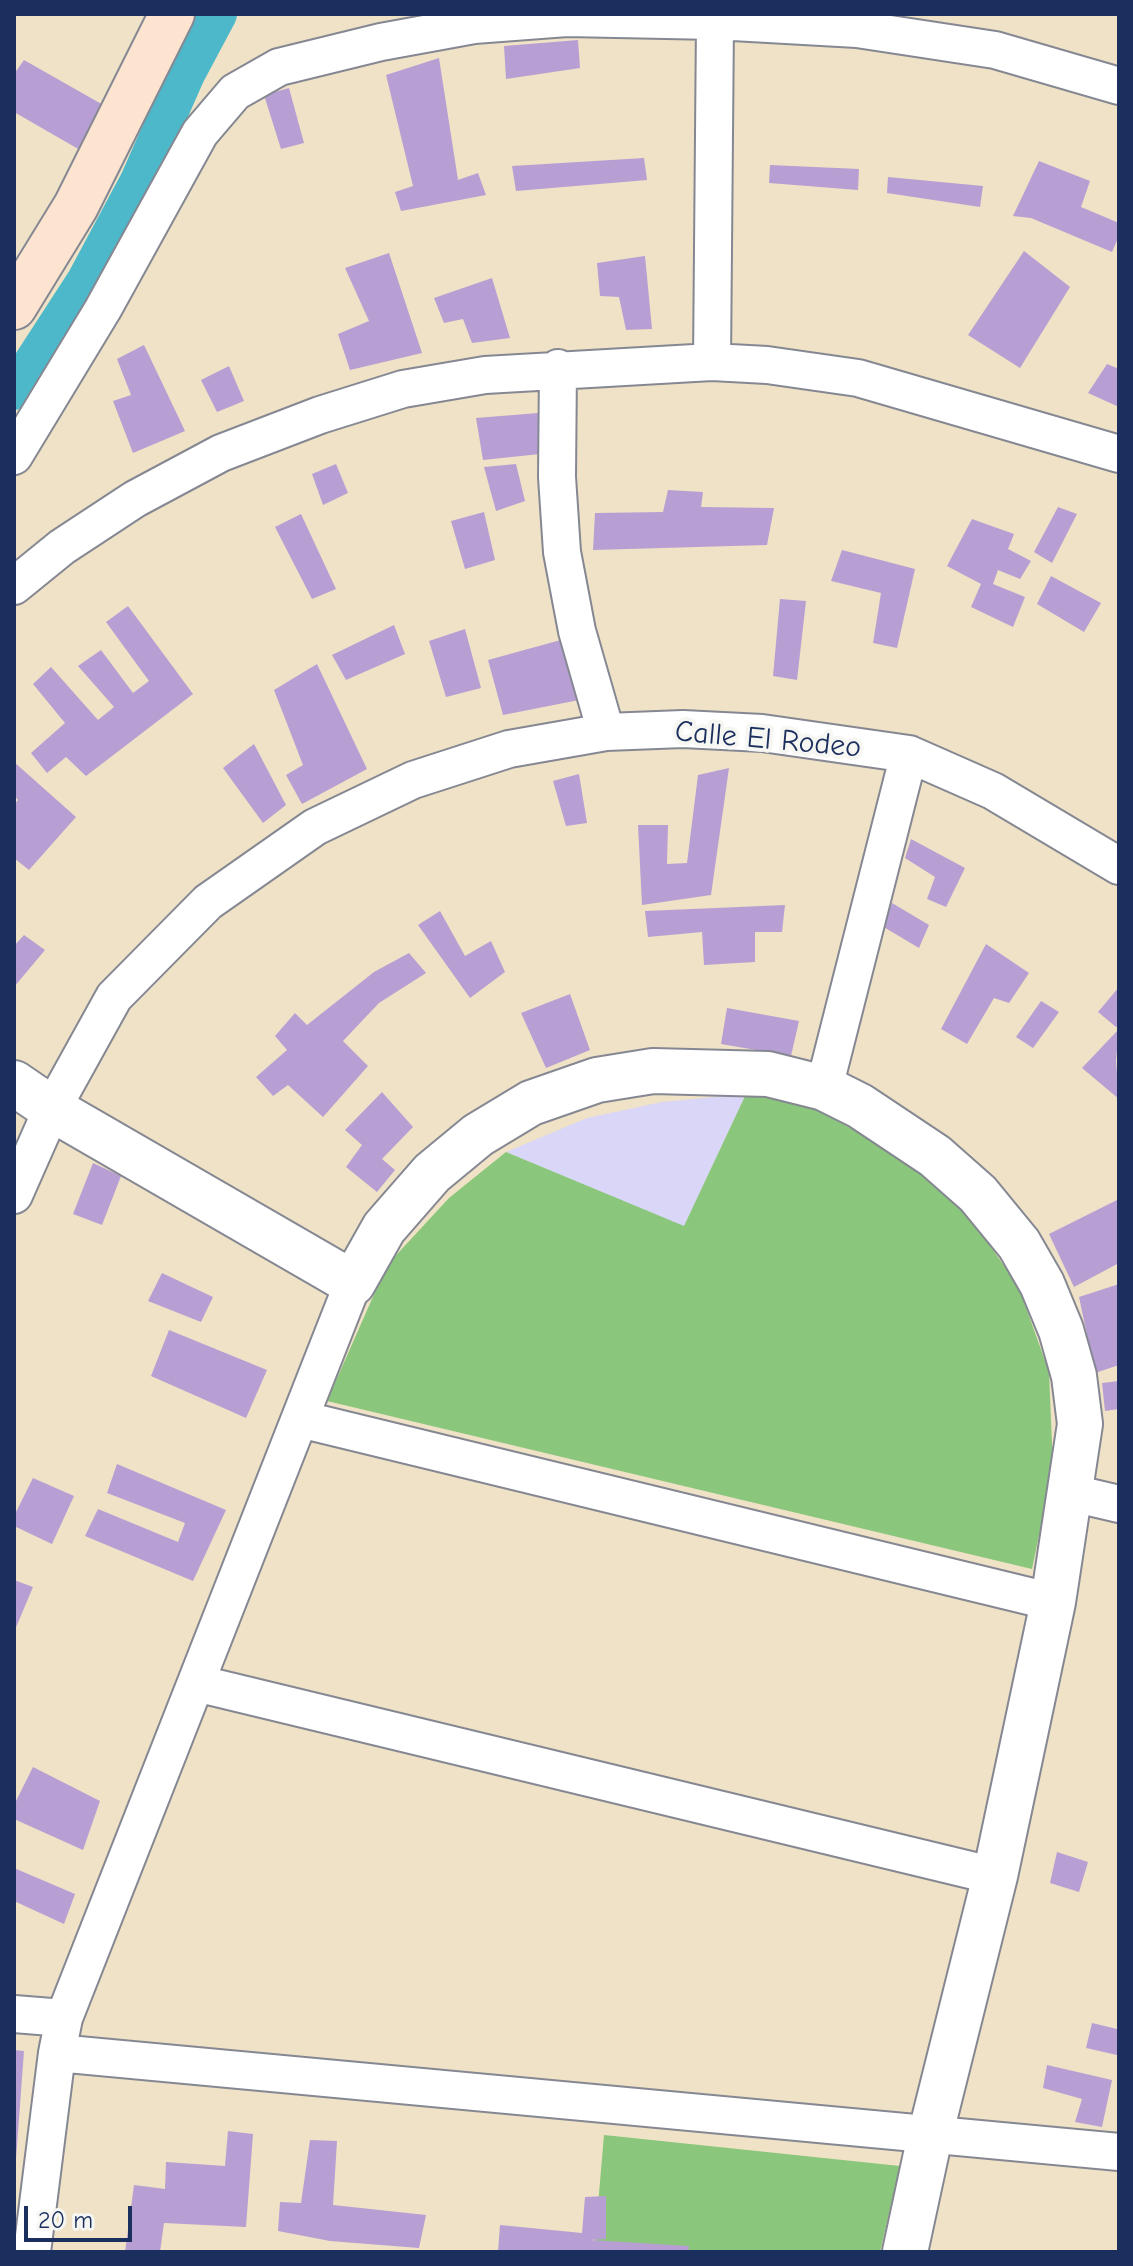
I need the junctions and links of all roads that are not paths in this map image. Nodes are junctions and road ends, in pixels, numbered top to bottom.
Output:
1 (172, 14) edge
2 (715, 21) junction
3 (1119, 86) edge
4 (14, 307) edge
5 (712, 362) junction
6 (558, 368) junction
7 (1119, 454) edge
8 (14, 456) edge
9 (14, 586) edge
10 (606, 732) junction
11 (909, 754) junction
12 (1119, 866) edge
13 (14, 1083) edge
14 (824, 1088) junction
15 (52, 1109) junction
16 (14, 1195) edge
17 (353, 1283) junction
18 (300, 1419) junction
19 (1072, 1493) junction
20 (1119, 1504) edge
21 (1053, 1602) junction
22 (196, 1683) junction
23 (995, 1876) junction
24 (14, 2014) edge
25 (64, 2018) junction
26 (57, 2053) junction
27 (930, 2136) junction
28 (1119, 2152) edge
29 (32, 2252) edge
30 (905, 2252) edge

1 - 4 main road
2 - 3 street
2 - 5 street
2 - 8 street
5 - 6 street
5 - 7 street
6 - 9 street
6 - 10 street
10 - 11 street, Calle El Rodeo
10 - 15 street, Calle El Rodeo
11 - 12 street, Calle El Rodeo
11 - 14 street
13 - 15 street
14 - 17 street
14 - 19 street
15 - 16 street, Calle El Rodeo
15 - 17 street
17 - 18 street
18 - 21 street
18 - 22 street
19 - 20 street
19 - 21 street
21 - 23 street
22 - 23 street
22 - 25 street
23 - 27 street
24 - 25 street
25 - 26 street
26 - 27 street
26 - 29 street
27 - 28 street
27 - 30 street

